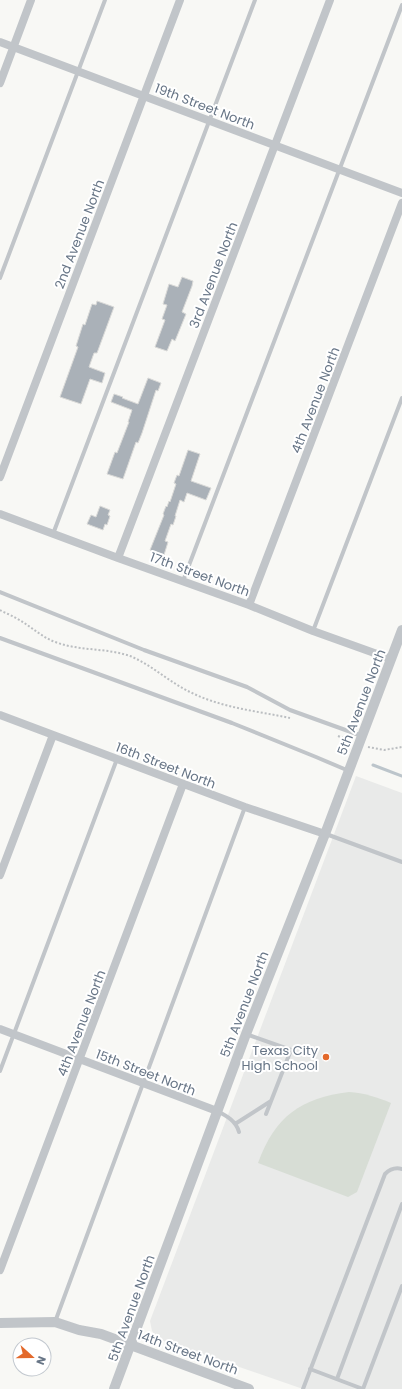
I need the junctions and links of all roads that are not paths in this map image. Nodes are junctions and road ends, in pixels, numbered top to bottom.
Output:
1 (31, 0) edge
2 (105, 0) edge
3 (180, 0) edge
4 (255, 0) edge
5 (330, 0) edge
6 (402, 5) edge
7 (0, 42) edge
8 (14, 47) junction
9 (78, 71) junction
10 (0, 83) edge
11 (144, 96) junction
12 (210, 120) junction
13 (276, 145) junction
14 (340, 170) junction
15 (402, 193) edge
16 (402, 203) edge
17 (0, 278) edge
18 (402, 398) edge
19 (0, 477) edge
20 (0, 514) edge
21 (53, 534) junction
22 (118, 558) junction
23 (183, 581) junction
24 (0, 592) edge
25 (250, 605) junction
26 (402, 630) edge
27 (313, 631) junction
28 (0, 638) edge
29 (391, 659) junction
30 (0, 715) edge
31 (53, 735) junction
32 (360, 740) junction
33 (117, 759) junction
34 (349, 771) junction
35 (183, 784) junction
36 (245, 807) junction
37 (325, 834) junction
38 (402, 862) edge
39 (0, 875) edge
40 (0, 1030) edge
41 (246, 1034) junction
42 (14, 1035) junction
43 (80, 1060) junction
44 (0, 1071) edge
45 (143, 1083) junction
46 (271, 1101) junction
47 (217, 1111) junction
48 (266, 1114) dead end
49 (235, 1124) junction
50 (239, 1132) dead end
51 (402, 1169) edge
52 (402, 1204) edge
53 (0, 1270) edge
54 (402, 1286) edge
55 (55, 1322) junction
56 (0, 1323) edge
57 (131, 1345) junction
58 (310, 1369) junction
59 (337, 1379) junction
60 (114, 1389) edge
61 (249, 1389) edge
62 (303, 1389) edge
63 (363, 1389) edge

1 - 8 street
2 - 9 lane
3 - 11 street, 2nd Avenue North
4 - 12 lane
5 - 13 street, 3rd Avenue North
6 - 14 lane
7 - 8 street, 19th Street North
8 - 9 street, 19th Street North
8 - 10 street
9 - 11 street, 19th Street North
9 - 17 lane
11 - 12 street, 19th Street North
11 - 19 street, 2nd Avenue North
12 - 13 street, 19th Street North
12 - 21 lane
13 - 14 street, 19th Street North
13 - 22 street, 3rd Avenue North
14 - 15 street, 19th Street North
14 - 23 lane
16 - 25 street, 4th Avenue North
18 - 27 lane
20 - 21 street, 17th Street North
21 - 22 street, 17th Street North
22 - 23 street, 17th Street North
23 - 25 street, 17th Street North
24 - 32 lane
25 - 27 street, 17th Street North
26 - 29 street, 5th Avenue North
27 - 29 street, 17th Street North
28 - 34 lane
29 - 32 street, 5th Avenue North
30 - 31 street, 16th Street North
31 - 33 street, 16th Street North
31 - 39 street
32 - 34 street, 5th Avenue North
33 - 35 street, 16th Street North
33 - 42 lane
34 - 37 street, 5th Avenue North
35 - 36 street, 16th Street North
35 - 43 street, 4th Avenue North
36 - 37 street, 16th Street North
36 - 45 lane
37 - 38 lane
37 - 41 street, 5th Avenue North
40 - 42 street, 15th Street North
41 - 46 lane
41 - 47 street, 5th Avenue North
42 - 43 street, 15th Street North
42 - 44 lane
43 - 45 street, 15th Street North
43 - 53 street, 4th Avenue North
45 - 47 street, 15th Street North
45 - 55 lane
46 - 48 lane
46 - 49 lane
47 - 49 lane
47 - 57 street, 5th Avenue North
49 - 50 lane
51 - 58 lane
52 - 59 lane
54 - 63 lane
55 - 56 street, 14th Street North
55 - 57 street, 14th Street North
57 - 60 street, 5th Avenue North
57 - 61 street, 14th Street North
58 - 59 lane
58 - 62 lane
59 - 63 lane

